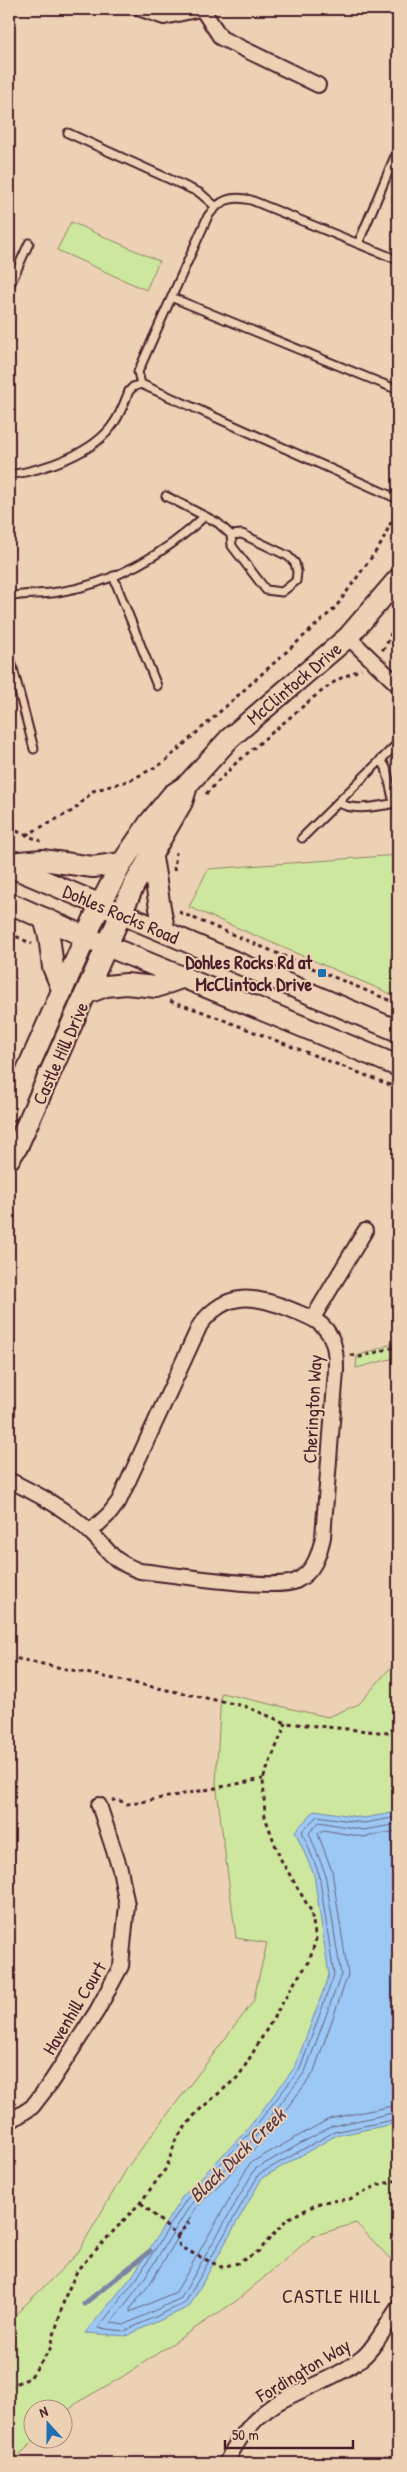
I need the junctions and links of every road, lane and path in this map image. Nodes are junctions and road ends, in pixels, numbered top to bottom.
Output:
1 (141, 9) edge
2 (201, 9) edge
3 (318, 85) dead end
4 (68, 133) dead end
5 (398, 149) edge
6 (215, 206) junction
7 (29, 243) dead end
8 (358, 244) junction
9 (398, 260) edge
10 (9, 287) edge
11 (173, 298) junction
12 (142, 384) junction
13 (398, 390) edge
14 (9, 475) edge
15 (166, 496) dead end
16 (398, 499) edge
17 (398, 506) edge
18 (205, 516) junction
19 (231, 535) junction
20 (113, 576) junction
21 (398, 579) edge
22 (9, 597) edge
23 (398, 619) edge
24 (348, 637) junction
25 (9, 654) edge
26 (371, 658) junction
27 (398, 685) edge
28 (157, 686) dead end
29 (398, 743) edge
30 (34, 749) dead end
31 (381, 760) junction
32 (187, 785) junction
33 (200, 802) dead end
34 (338, 802) junction
35 (396, 803) edge
36 (26, 835) dead end
37 (302, 838) dead end
38 (177, 848) dead end
39 (151, 854) junction
40 (122, 863) junction
41 (9, 865) edge
42 (173, 879) dead end
43 (9, 903) edge
44 (100, 905) junction
45 (174, 906) dead end
46 (122, 914) junction
47 (44, 918) junction
48 (165, 932) junction
49 (9, 933) edge
50 (85, 936) junction
51 (107, 946) junction
52 (35, 948) dead end
53 (184, 977) junction
54 (62, 989) junction
55 (87, 993) junction
56 (163, 1000) dead end
57 (398, 1004) edge
58 (398, 1030) edge
59 (398, 1066) edge
60 (398, 1088) edge
61 (9, 1111) edge
62 (9, 1159) edge
63 (365, 1231) dead end
64 (313, 1318) junction
65 (398, 1346) edge
66 (336, 1352) junction
67 (9, 1480) edge
68 (90, 1532) junction
69 (9, 1657) edge
70 (286, 1723) junction
71 (398, 1724) edge
72 (263, 1779) junction
73 (99, 1805) joint
74 (9, 2122) edge
75 (398, 2180) edge
76 (140, 2203) junction
77 (189, 2222) dead end
78 (177, 2236) junction
79 (398, 2308) edge
80 (9, 2386) edge
81 (226, 2463) edge

1 - 2 street
2 - 3 street
4 - 6 lane
5 - 8 lane
6 - 8 lane
6 - 11 lane
7 - 10 lane
8 - 9 lane
11 - 12 lane
11 - 13 lane
12 - 14 lane
12 - 16 lane
15 - 18 lane
17 - 36 path
18 - 19 lane
18 - 20 lane
19 - 19 lane
20 - 22 lane
20 - 28 lane
21 - 24 main road, McClintock Drive
23 - 26 path
24 - 26 street
24 - 32 main road, McClintock Drive
25 - 30 lane
26 - 27 street
26 - 33 path
29 - 31 lane
31 - 34 lane
31 - 35 lane
32 - 39 main road, McClintock Drive
32 - 40 main road, McClintock Drive
34 - 35 lane
34 - 37 lane
38 - 42 path
39 - 46 main road, McClintock Drive
39 - 48 main road
40 - 41 main road
40 - 44 main road, McClintock Drive
41 - 44 main road, Dohles Rocks Road
43 - 47 main road, Dohles Rocks Road
44 - 46 main road, Dohles Rocks Road
44 - 50 main road, McClintock Drive
45 - 57 path
46 - 48 main road, Dohles Rocks Road
46 - 51 main road, McClintock Drive
47 - 50 main road, Dohles Rocks Road
47 - 54 main road
48 - 58 main road, Dohles Rocks Road
49 - 52 path
50 - 51 main road, Dohles Rocks Road
50 - 54 main road, Castle Hill Drive
51 - 53 main road, Dohles Rocks Road
51 - 55 main road, Castle Hill Drive
53 - 55 main road
53 - 59 main road, Dohles Rocks Road
54 - 61 main road, Castle Hill Drive
55 - 62 main road, Castle Hill Drive
56 - 60 path
63 - 64 street
64 - 66 street, Cherington Way
64 - 68 street, Cherington Way
65 - 66 path
66 - 68 street, Cherington Way
67 - 68 street, Cherington Way
69 - 70 path
70 - 71 path
70 - 72 path
72 - 73 path
72 - 76 path
73 - 74 street, Havenhill Court
75 - 78 path
76 - 78 path
76 - 80 path
77 - 78 path
79 - 81 street, Fordington Way

